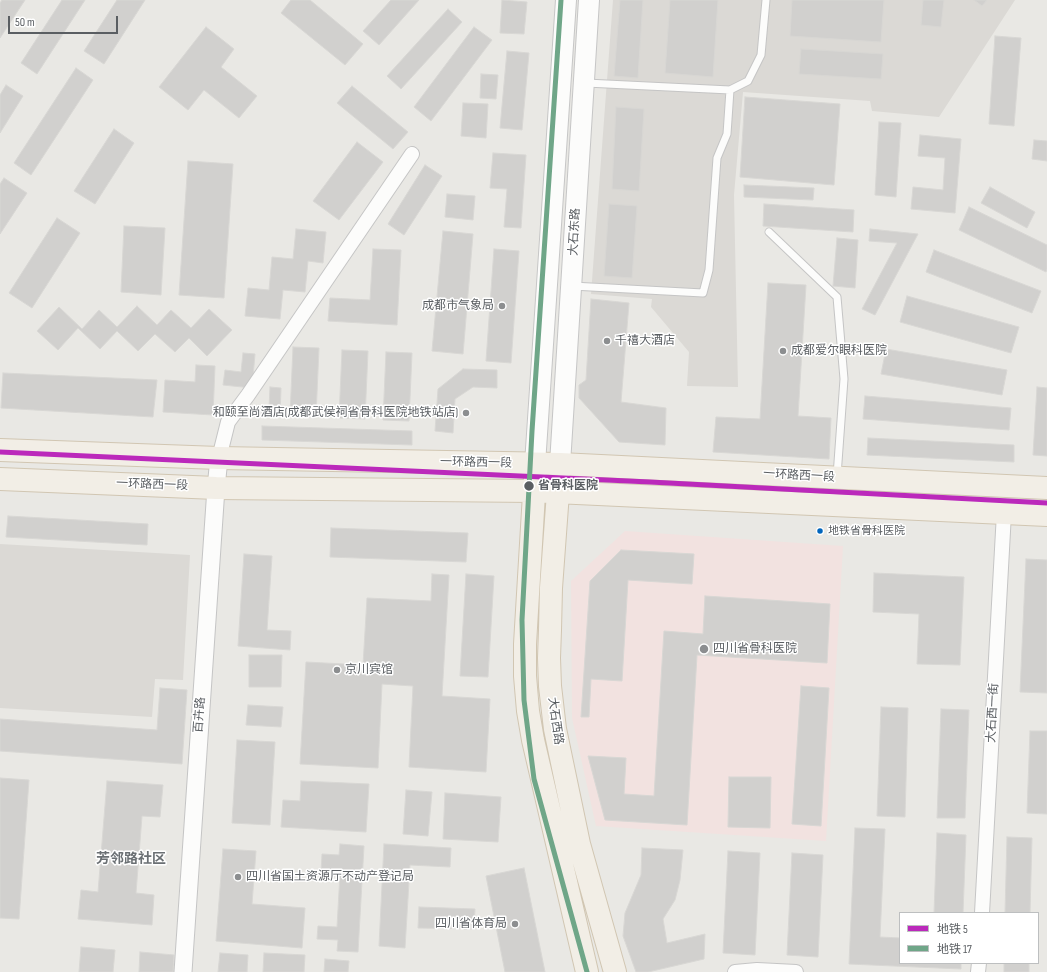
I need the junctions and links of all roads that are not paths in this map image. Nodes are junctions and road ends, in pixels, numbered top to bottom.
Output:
1 (566, 0) edge
2 (589, 0) edge
3 (766, 0) edge
4 (583, 83) junction
5 (730, 90) junction
6 (412, 154) dead end
7 (769, 232) dead end
8 (572, 286) junction
9 (0, 450) edge
10 (219, 458) junction
11 (536, 464) junction
12 (560, 464) junction
13 (837, 478) junction
14 (0, 479) edge
15 (216, 488) junction
16 (1047, 488) edge
17 (534, 491) junction
18 (559, 493) junction
19 (1004, 513) junction
20 (1047, 515) edge
21 (982, 912) edge
22 (183, 972) edge
23 (587, 972) edge
24 (615, 972) edge
25 (735, 972) edge
26 (796, 972) edge

1 - 11 main road, 大石东路
2 - 4 main road, 大石东路
3 - 5 lane
4 - 5 lane
4 - 8 main road, 大石东路
5 - 8 lane
6 - 10 street
7 - 13 lane
8 - 12 main road, 大石东路
9 - 10 main road, 一环路西一段
10 - 11 main road, 一环路西一段
10 - 15 street, 百卉路
11 - 12 main road, 一环路西一段
11 - 17 main road, 大石西路
12 - 13 main road, 一环路西一段
12 - 18 main road, 大石西路
13 - 16 main road, 一环路西一段
14 - 15 main road, 一环路西一段
15 - 17 main road, 一环路西一段
15 - 22 street, 百卉路
17 - 18 main road, 一环路西一段
17 - 23 main road, 大石西路
18 - 19 main road, 一环路西一段
18 - 24 main road, 大石西路
19 - 20 main road, 一环路西一段
19 - 21 street, 大石西一街
25 - 26 street

